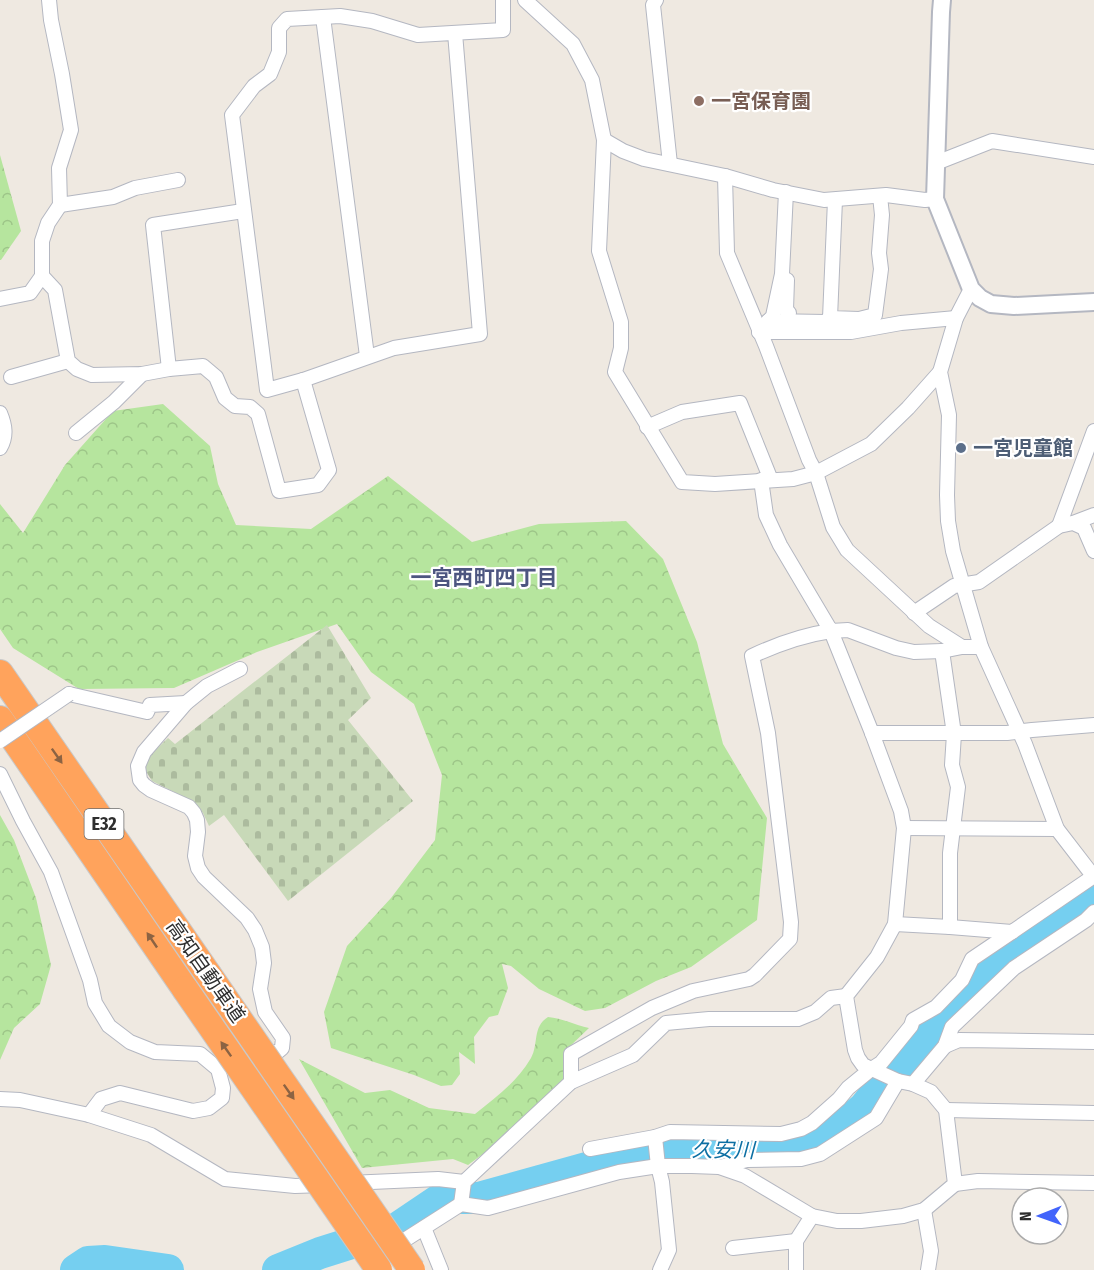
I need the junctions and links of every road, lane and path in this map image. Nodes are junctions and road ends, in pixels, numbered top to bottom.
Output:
1 (49, 0) edge
2 (503, 0) edge
3 (525, 0) edge
4 (656, 0) edge
5 (942, 0) edge
6 (323, 17) junction
7 (455, 33) junction
8 (604, 140) junction
9 (1094, 157) edge
10 (936, 163) junction
11 (670, 164) junction
12 (725, 176) junction
13 (178, 180) dead end
14 (786, 192) junction
15 (880, 196) junction
16 (935, 198) junction
17 (835, 200) junction
18 (60, 205) junction
19 (243, 211) junction
20 (782, 274) junction
21 (42, 276) junction
22 (971, 289) junction
23 (0, 299) edge
24 (1094, 302) edge
25 (789, 313) dead end
26 (830, 318) junction
27 (956, 318) junction
28 (768, 321) junction
29 (759, 332) junction
30 (367, 356) junction
31 (68, 361) junction
32 (169, 369) junction
33 (940, 372) junction
34 (142, 374) junction
35 (11, 377) dead end
36 (303, 380) junction
37 (0, 413) edge
38 (647, 426) junction
39 (1094, 431) edge
40 (76, 433) dead end
41 (0, 448) edge
42 (816, 473) junction
43 (766, 480) junction
44 (1094, 515) edge
45 (1066, 524) junction
46 (1094, 550) edge
47 (963, 585) junction
48 (914, 613) junction
49 (831, 631) junction
50 (962, 647) junction
51 (981, 647) junction
52 (942, 651) junction
53 (240, 669) dead end
54 (0, 673) edge
55 (186, 703) junction
56 (0, 719) edge
57 (1094, 725) edge
58 (1019, 732) junction
59 (872, 733) junction
60 (954, 734) junction
61 (0, 741) edge
62 (0, 774) edge
63 (904, 828) junction
64 (953, 828) junction
65 (1057, 829) junction
66 (1094, 876) edge
67 (1094, 912) edge
68 (895, 924) junction
69 (950, 927) junction
70 (1012, 932) junction
71 (846, 996) junction
72 (1094, 1042) edge
73 (945, 1046) junction
74 (874, 1071) junction
75 (571, 1082) junction
76 (898, 1082) junction
77 (913, 1084) junction
78 (223, 1088) junction
79 (2, 1101) edge
80 (946, 1110) junction
81 (1094, 1113) edge
82 (89, 1115) junction
83 (655, 1137) junction
84 (590, 1149) dead end
85 (304, 1162) junction
86 (658, 1166) junction
87 (719, 1167) junction
88 (464, 1182) junction
89 (1094, 1183) edge
90 (955, 1184) junction
91 (461, 1204) junction
92 (924, 1210) junction
93 (812, 1216) junction
94 (424, 1228) junction
95 (796, 1241) junction
96 (733, 1248) dead end
97 (371, 1270) edge
98 (380, 1270) edge
99 (412, 1270) edge
100 (441, 1270) edge
101 (660, 1270) edge
102 (796, 1270) edge
103 (928, 1270) edge

1 - 18 street
2 - 7 street
3 - 8 street
4 - 11 street
5 - 10 street
6 - 7 street
6 - 19 street
6 - 30 street
7 - 30 street
8 - 11 street
8 - 38 street
9 - 10 street
10 - 16 street
11 - 12 street
12 - 14 street
12 - 29 street
13 - 18 street
14 - 17 street
14 - 20 street
15 - 16 street
15 - 17 street
15 - 26 street
16 - 22 street
17 - 26 street
18 - 21 street
19 - 32 street
19 - 36 street
20 - 25 street
20 - 28 street
21 - 23 street
21 - 31 street
22 - 24 street
22 - 27 street
26 - 28 street
27 - 29 street
27 - 33 street
28 - 29 street
29 - 42 street
30 - 36 street
31 - 34 street
31 - 35 street
32 - 34 street
32 - 36 street
33 - 42 street
33 - 47 street
34 - 40 street
37 - 41 street
38 - 43 street
38 - 43 street
39 - 45 street
42 - 43 street
42 - 48 street
43 - 49 street
44 - 45 street
45 - 46 street
45 - 47 street
47 - 48 street
47 - 51 street
48 - 50 street
49 - 52 street
49 - 59 street
49 - 75 street
50 - 51 street
50 - 52 street
51 - 58 street
52 - 60 street
53 - 55 street
54 -> 99 highway, 高知自動車道 / E32, bridge
55 - 61 street, bridge
55 - 78 street
85 -> 56 highway, 高知自動車道 / E32, bridge
57 - 58 street
58 - 60 street
58 - 65 street
59 - 60 street
59 - 63 street
60 - 64 street
62 - 78 street
63 - 64 street
63 - 68 street
64 - 65 street
64 - 69 street
65 - 66 street
66 - 70 street
67 - 73 street
68 - 69 street
68 - 71 street
69 - 70 street
70 - 74 street
71 - 74 street
71 - 75 street
72 - 73 street
73 - 77 street
74 - 76 street
74 - 83 street
75 - 88 street
76 - 77 street
76 - 87 street
77 - 80 street
78 - 82 street
79 - 82 street
80 - 81 street
80 - 90 street
82 - 88 street
83 - 84 street
83 - 86 street
85 - 97 highway, bridge
85 - 98 highway, 高知自動車道 / E32, bridge
86 - 87 street
86 - 91 street
86 - 101 street
87 - 93 street
88 - 91 street
89 - 90 street
90 - 92 street
91 - 94 street
92 - 93 street
92 - 103 street
93 - 95 street
94 - 98 street
94 - 100 street
95 - 96 street
95 - 102 street

